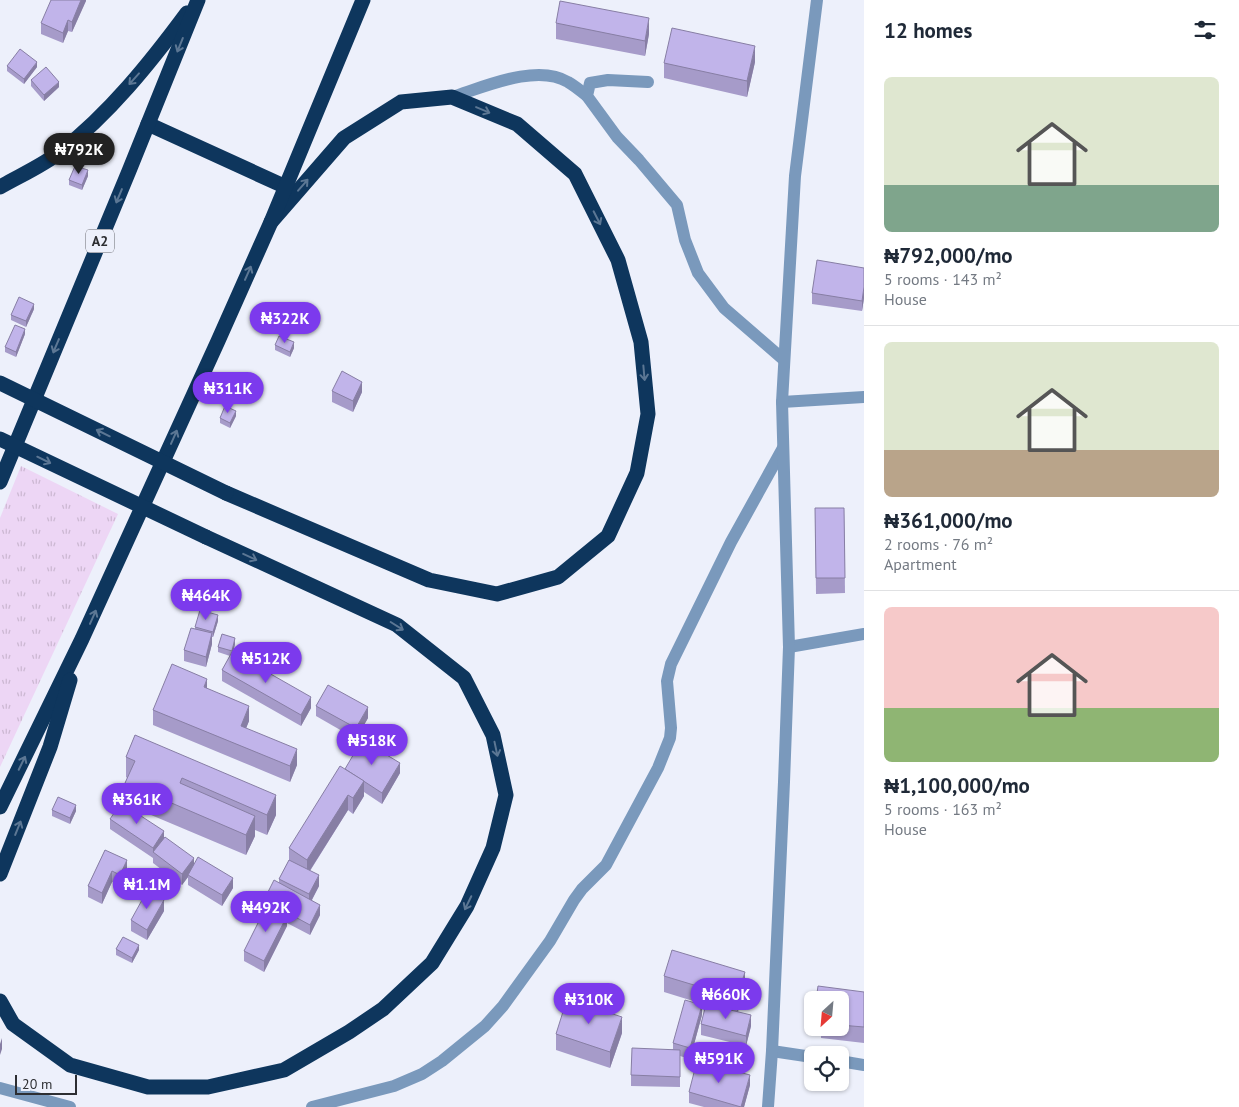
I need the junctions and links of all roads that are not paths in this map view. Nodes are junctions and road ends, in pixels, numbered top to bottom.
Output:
1 (197, 0) edge
2 (363, 0) edge
3 (817, 0) edge
4 (648, 82) dead end
5 (587, 96) junction
6 (452, 97) junction
7 (148, 124) junction
8 (0, 187) edge
9 (286, 187) junction
10 (271, 222) junction
11 (784, 360) junction
12 (0, 383) edge
13 (864, 397) edge
14 (782, 402) junction
15 (0, 439) edge
16 (784, 446) junction
17 (0, 482) edge
18 (864, 634) edge
19 (82, 639) junction
20 (789, 647) junction
21 (0, 807) edge
22 (0, 874) edge
23 (0, 1001) edge
24 (772, 1051) junction
25 (804, 1056) edge
26 (849, 1062) edge
27 (864, 1064) edge
28 (0, 1088) edge
29 (70, 1107) edge
30 (312, 1107) edge
31 (768, 1107) edge

1 -> 7 highway, A2
1 -> 8 highway
2 - 9 highway
3 - 11 street
4 - 5 street
5 - 6 street
5 - 11 street
10 -> 6 highway
6 -> 12 highway, bridge
7 - 9 highway
7 -> 17 highway, A2
9 - 10 highway
19 -> 10 highway
11 - 14 street
13 - 14 street
14 - 16 street
15 -> 23 highway, bridge
16 - 20 street
16 - 30 street
18 - 20 street
21 -> 19 highway
22 -> 19 highway
20 - 24 street
24 - 25 street
24 - 31 street
26 - 27 street
28 - 29 street

